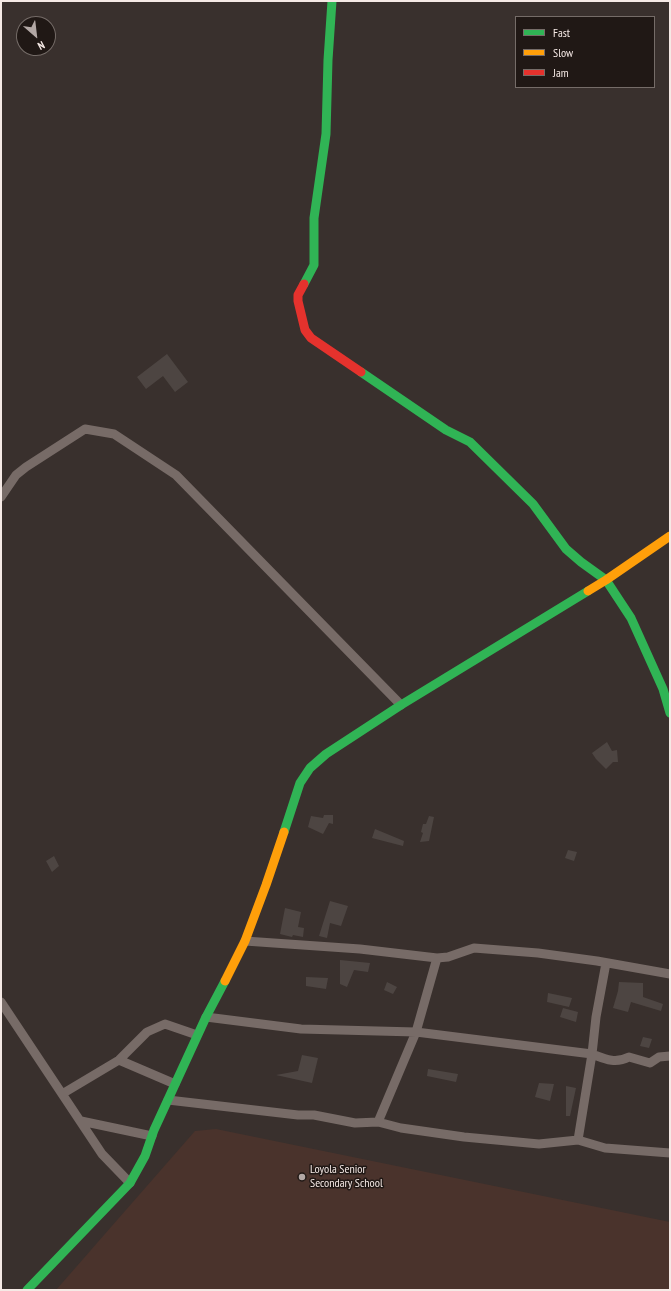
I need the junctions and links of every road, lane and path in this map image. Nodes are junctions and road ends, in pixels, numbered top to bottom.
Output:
1 (332, 1) edge
2 (1, 497) edge
3 (670, 536) edge
4 (606, 580) junction
5 (401, 705) junction
6 (670, 713) edge
7 (245, 941) junction
8 (437, 958) junction
9 (606, 963) junction
10 (670, 974) edge
11 (1, 1002) edge
12 (206, 1017) junction
13 (416, 1032) junction
14 (197, 1035) junction
15 (592, 1054) junction
16 (670, 1056) edge
17 (119, 1060) junction
18 (175, 1084) junction
19 (62, 1094) junction
20 (168, 1100) junction
21 (81, 1122) junction
22 (378, 1122) junction
23 (152, 1136) junction
24 (578, 1140) junction
25 (670, 1153) edge
26 (130, 1183) junction
27 (27, 1290) edge

1 - 4 main road
2 - 5 street
3 - 4 main road
4 - 5 main road
4 - 6 main road
5 - 7 main road
7 - 8 street
7 - 12 main road
8 - 9 street
8 - 13 street
9 - 10 street
9 - 15 street
11 - 19 street
12 - 13 street
12 - 14 main road
13 - 15 street
13 - 22 street
14 - 17 street
14 - 18 main road
15 - 16 street
15 - 24 street
17 - 18 street
17 - 19 street
18 - 20 main road
19 - 21 street
20 - 22 street
20 - 23 main road
21 - 23 street
21 - 26 street
22 - 24 street
23 - 26 main road
24 - 25 street
26 - 27 main road

